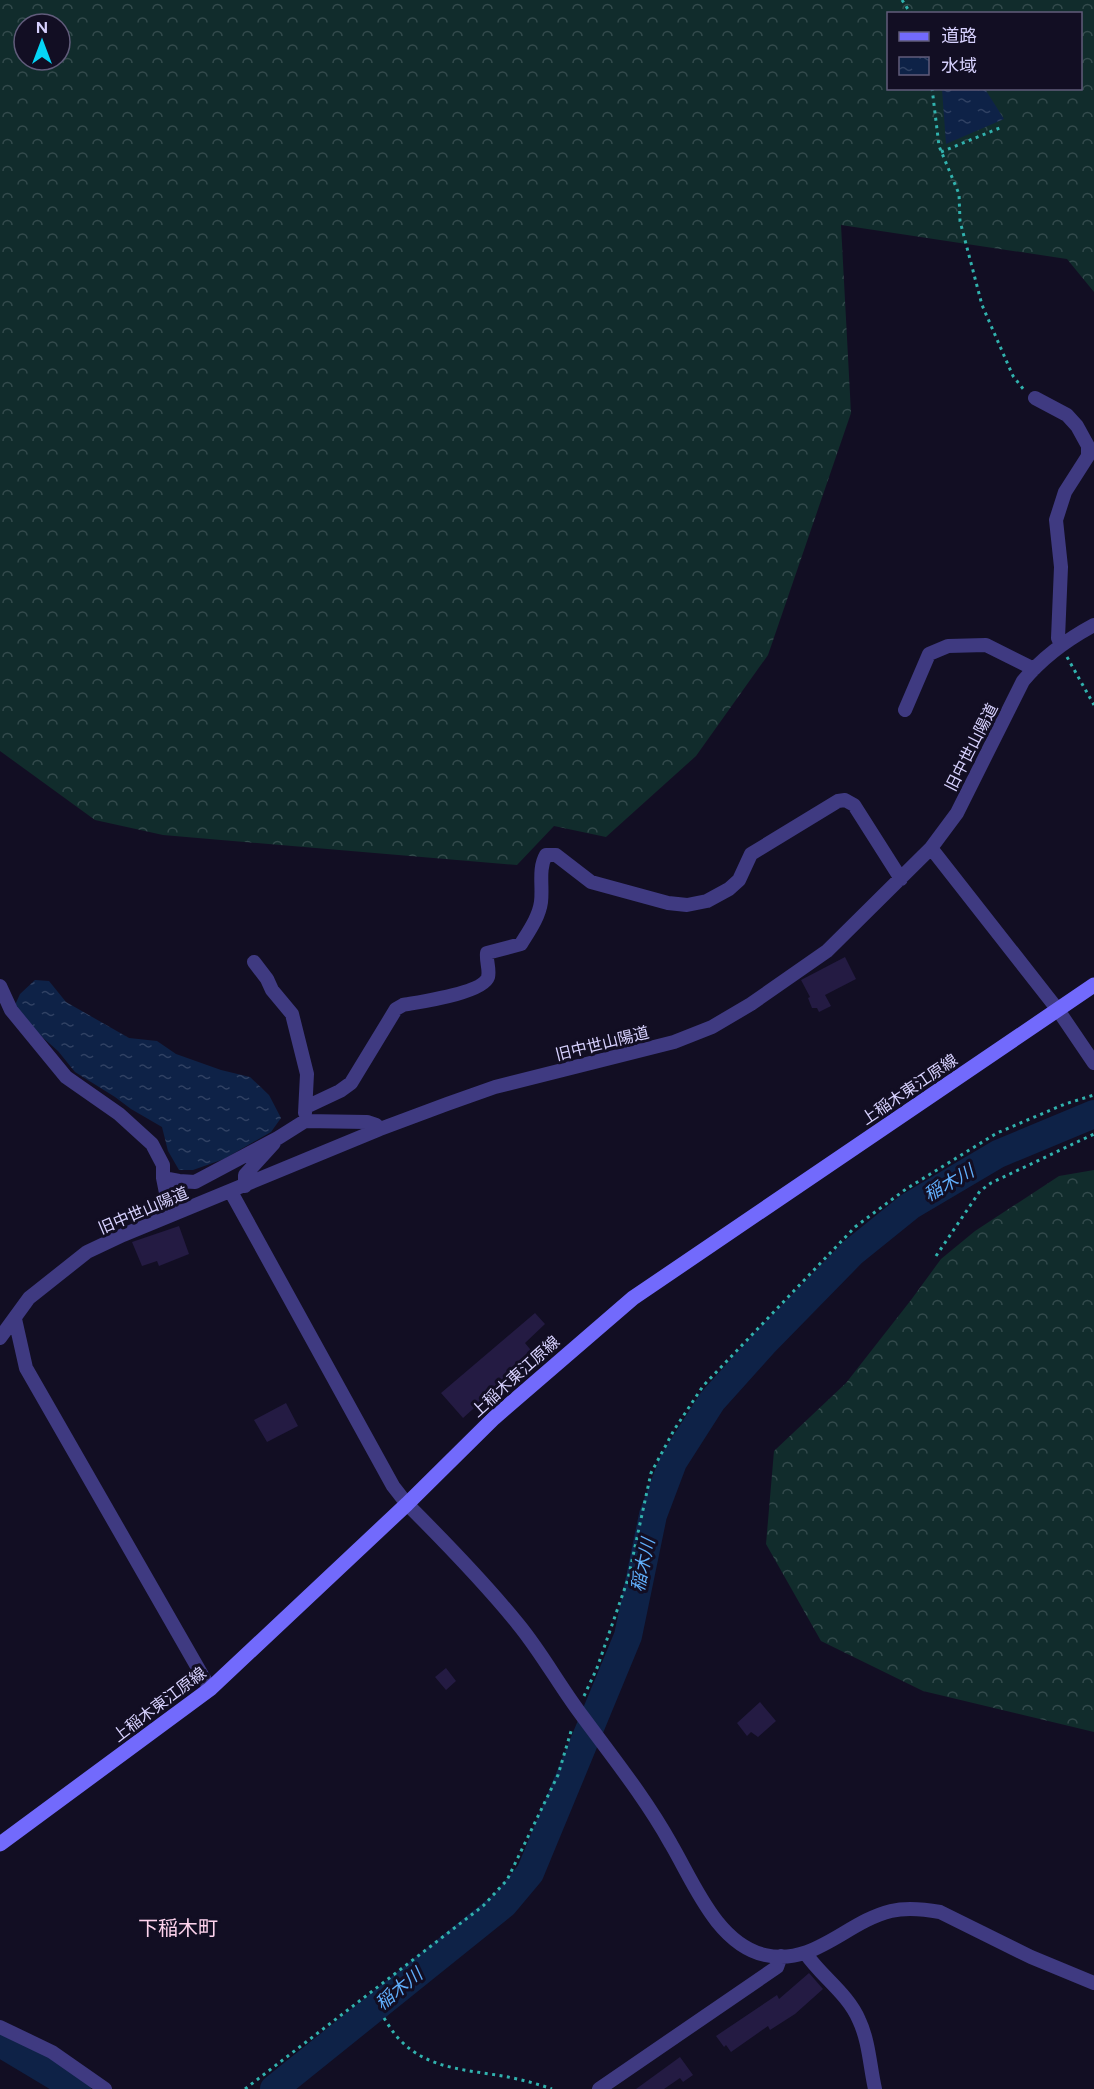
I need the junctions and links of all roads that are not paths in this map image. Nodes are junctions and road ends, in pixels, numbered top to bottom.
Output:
1 (1035, 398) road end
2 (1094, 625) edge
3 (1061, 645) junction
4 (1034, 669) junction
5 (905, 710) dead end
6 (931, 848) junction
7 (901, 879) junction
8 (254, 962) dead end
9 (1094, 985) edge
10 (0, 986) edge
11 (1058, 1011) junction
12 (1094, 1064) edge
13 (305, 1114) junction
14 (380, 1129) junction
15 (278, 1138) junction
16 (163, 1178) junction
17 (245, 1186) junction
18 (231, 1192) junction
19 (180, 1211) junction
20 (15, 1318) junction
21 (0, 1338) edge
22 (407, 1504) junction
23 (210, 1689) junction
24 (0, 1844) edge
25 (806, 1954) junction
26 (781, 1956) junction
27 (1094, 1983) edge
28 (0, 2027) edge
29 (105, 2089) edge
30 (600, 2089) edge
31 (875, 2089) edge

1 - 3 street
2 - 3 street, 旧中世山陽道
3 - 4 street, 旧中世山陽道
4 - 5 street
4 - 6 street, 旧中世山陽道
6 - 7 street, 旧中世山陽道
6 - 11 street
7 - 13 street
7 - 14 street, 旧中世山陽道
8 - 13 street
9 - 11 main road, 上稲木東江原線
10 - 16 street
11 - 12 street
11 - 22 main road, 上稲木東江原線
13 - 14 street
13 - 15 street
14 - 17 street, 旧中世山陽道
15 - 16 street
15 - 17 street
16 - 19 street
17 - 18 street, 旧中世山陽道
18 - 19 street, 旧中世山陽道
18 - 22 street
19 - 20 street, 旧中世山陽道
20 - 21 street, 旧中世山陽道
20 - 23 street
22 - 23 main road, 上稲木東江原線
22 - 26 street
23 - 24 main road, 上稲木東江原線
25 - 26 street
25 - 27 street
25 - 31 street
26 - 30 street
28 - 29 street

